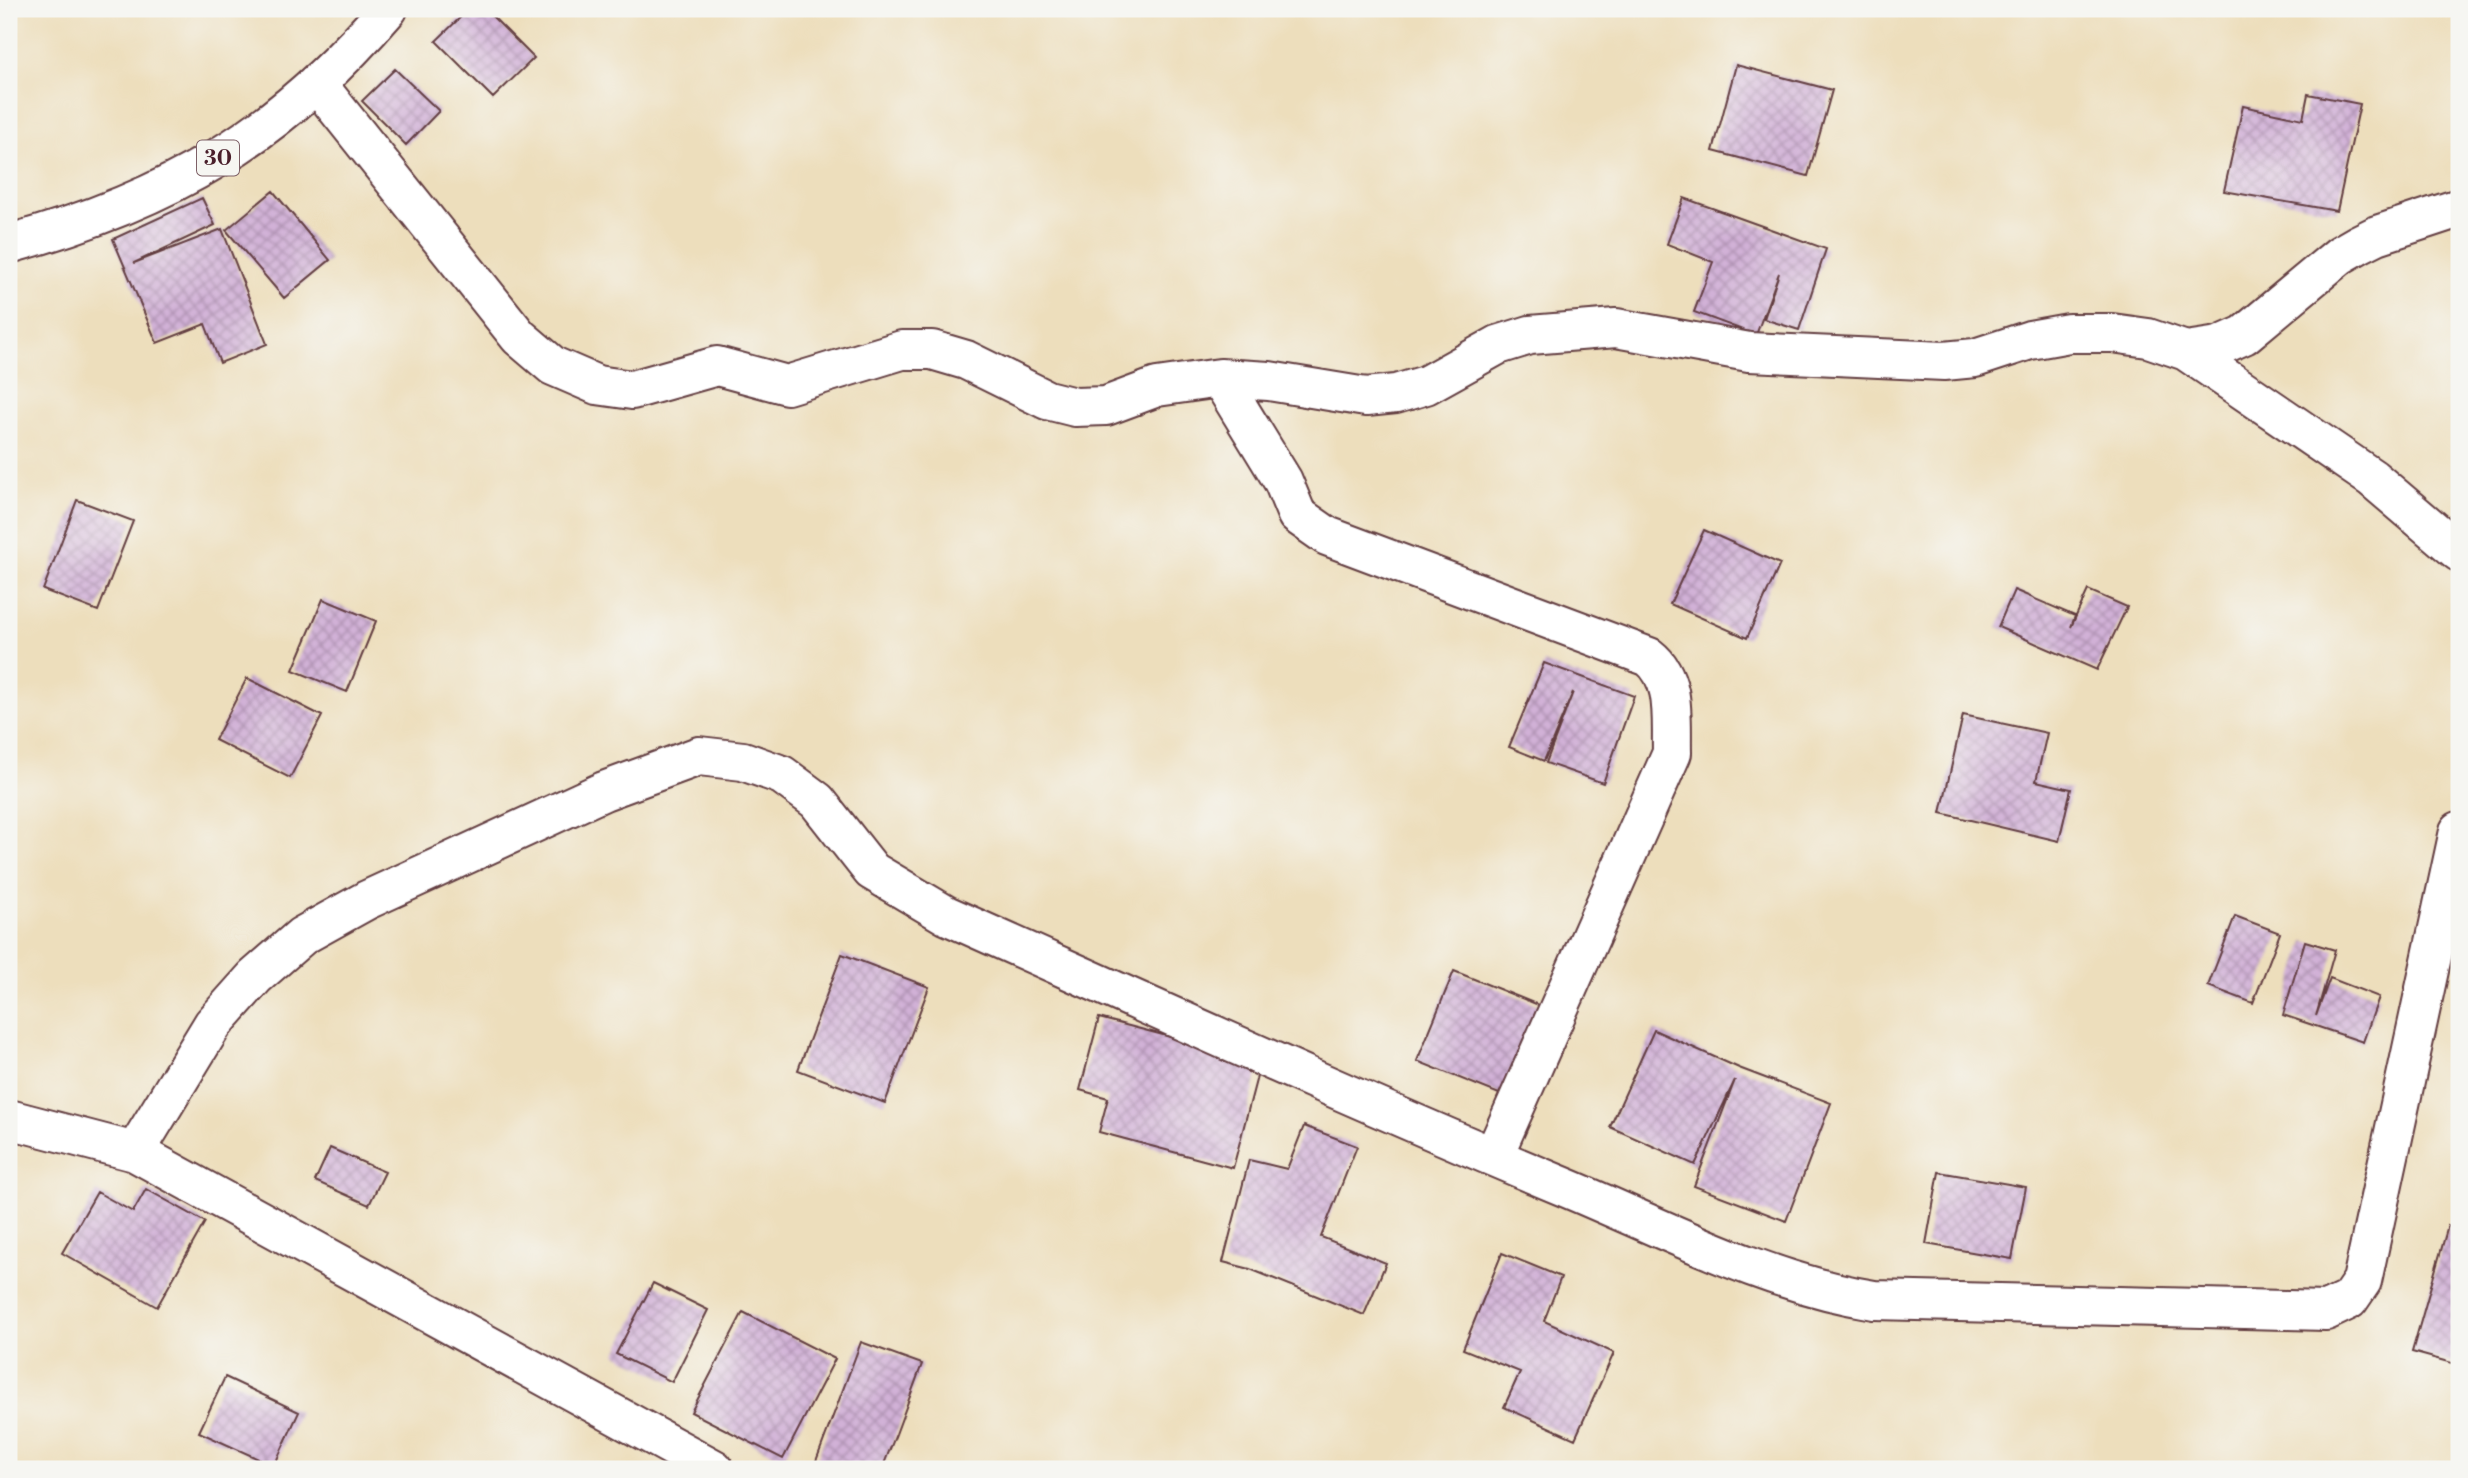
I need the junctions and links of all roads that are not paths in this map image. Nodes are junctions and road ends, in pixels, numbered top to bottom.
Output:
1 (388, 9) edge
2 (318, 85) junction
3 (2459, 208) edge
4 (9, 244) edge
5 (2186, 351) junction
6 (1220, 378) junction
7 (2459, 552) edge
8 (2459, 831) edge
9 (9, 1119) edge
10 (135, 1152) junction
11 (1493, 1157) junction
12 (714, 1469) edge

1 - 2 main road, 30
2 - 4 main road, 30
2 - 6 main road
3 - 5 main road
5 - 6 main road
5 - 7 main road
6 - 11 main road
8 - 11 main road
9 - 10 main road
10 - 11 main road
10 - 12 main road

